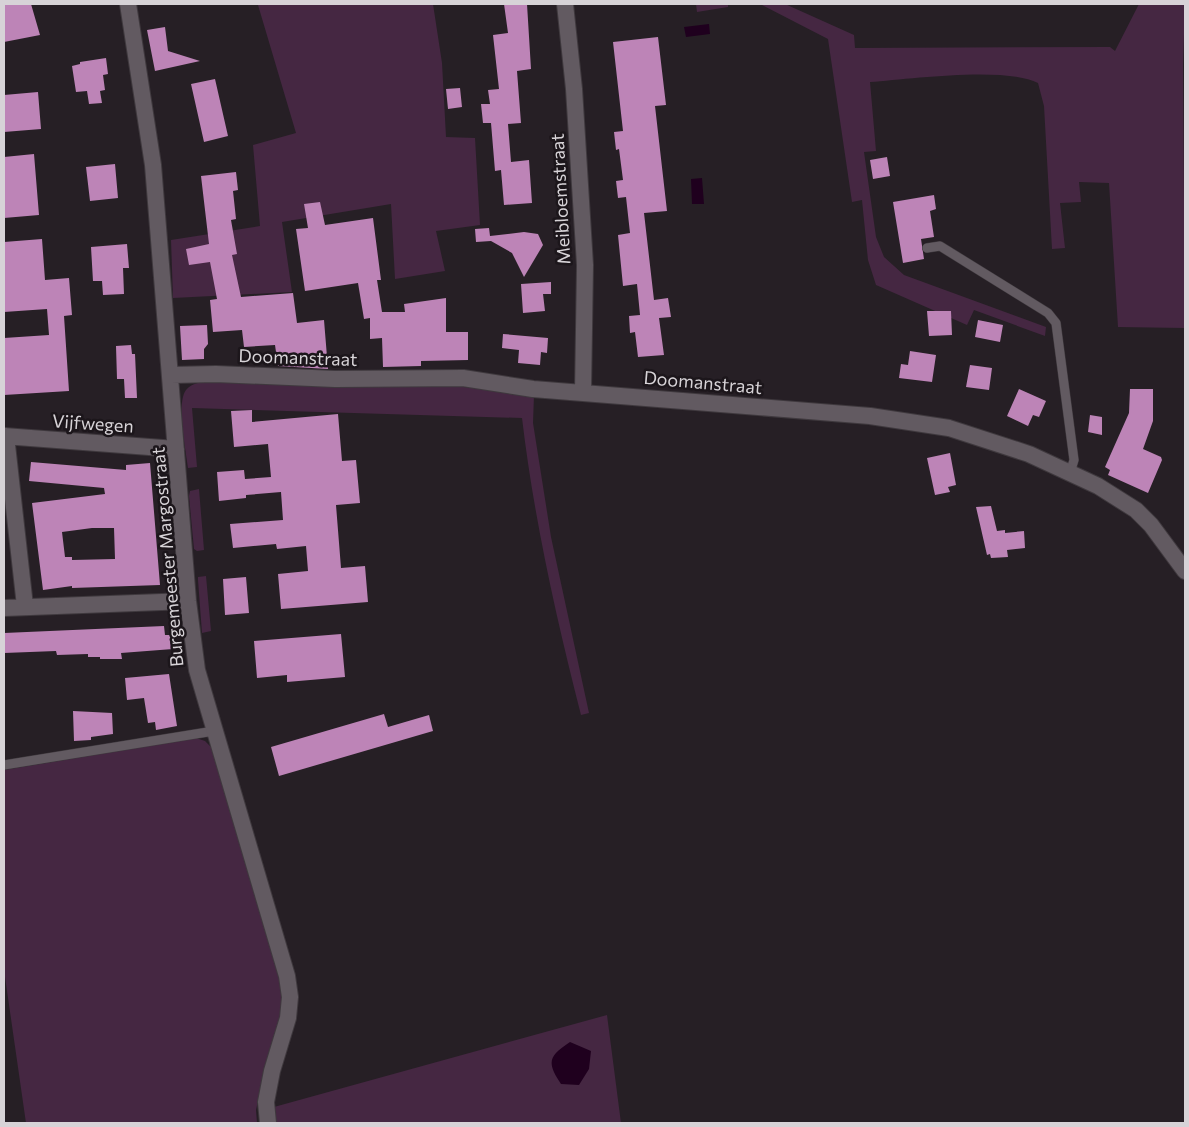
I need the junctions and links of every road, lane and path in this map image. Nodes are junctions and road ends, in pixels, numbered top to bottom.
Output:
1 (128, 4) edge
2 (565, 4) edge
3 (927, 248) dead end
4 (171, 376) junction
5 (583, 392) junction
6 (5, 436) edge
7 (176, 449) junction
8 (1070, 473) junction
9 (1185, 571) edge
10 (188, 601) junction
11 (25, 606) junction
12 (4, 608) edge
13 (214, 731) junction
14 (4, 765) edge
15 (268, 1123) edge

1 - 4 street, Burgemeester Margostraat
2 - 5 street, Meibloemstraat
3 - 8 lane
4 - 5 street, Doomanstraat
4 - 7 street, Burgemeester Margostraat
5 - 8 street, Doomanstraat
6 - 7 street, Vijfwegen
6 - 11 street, Vijfwegen
7 - 10 street, Burgemeester Margostraat
8 - 9 street, Doomanstraat
10 - 11 street
10 - 13 street, Burgemeester Margostraat
11 - 12 street
13 - 14 lane
13 - 15 street, Burgemeester Margostraat

